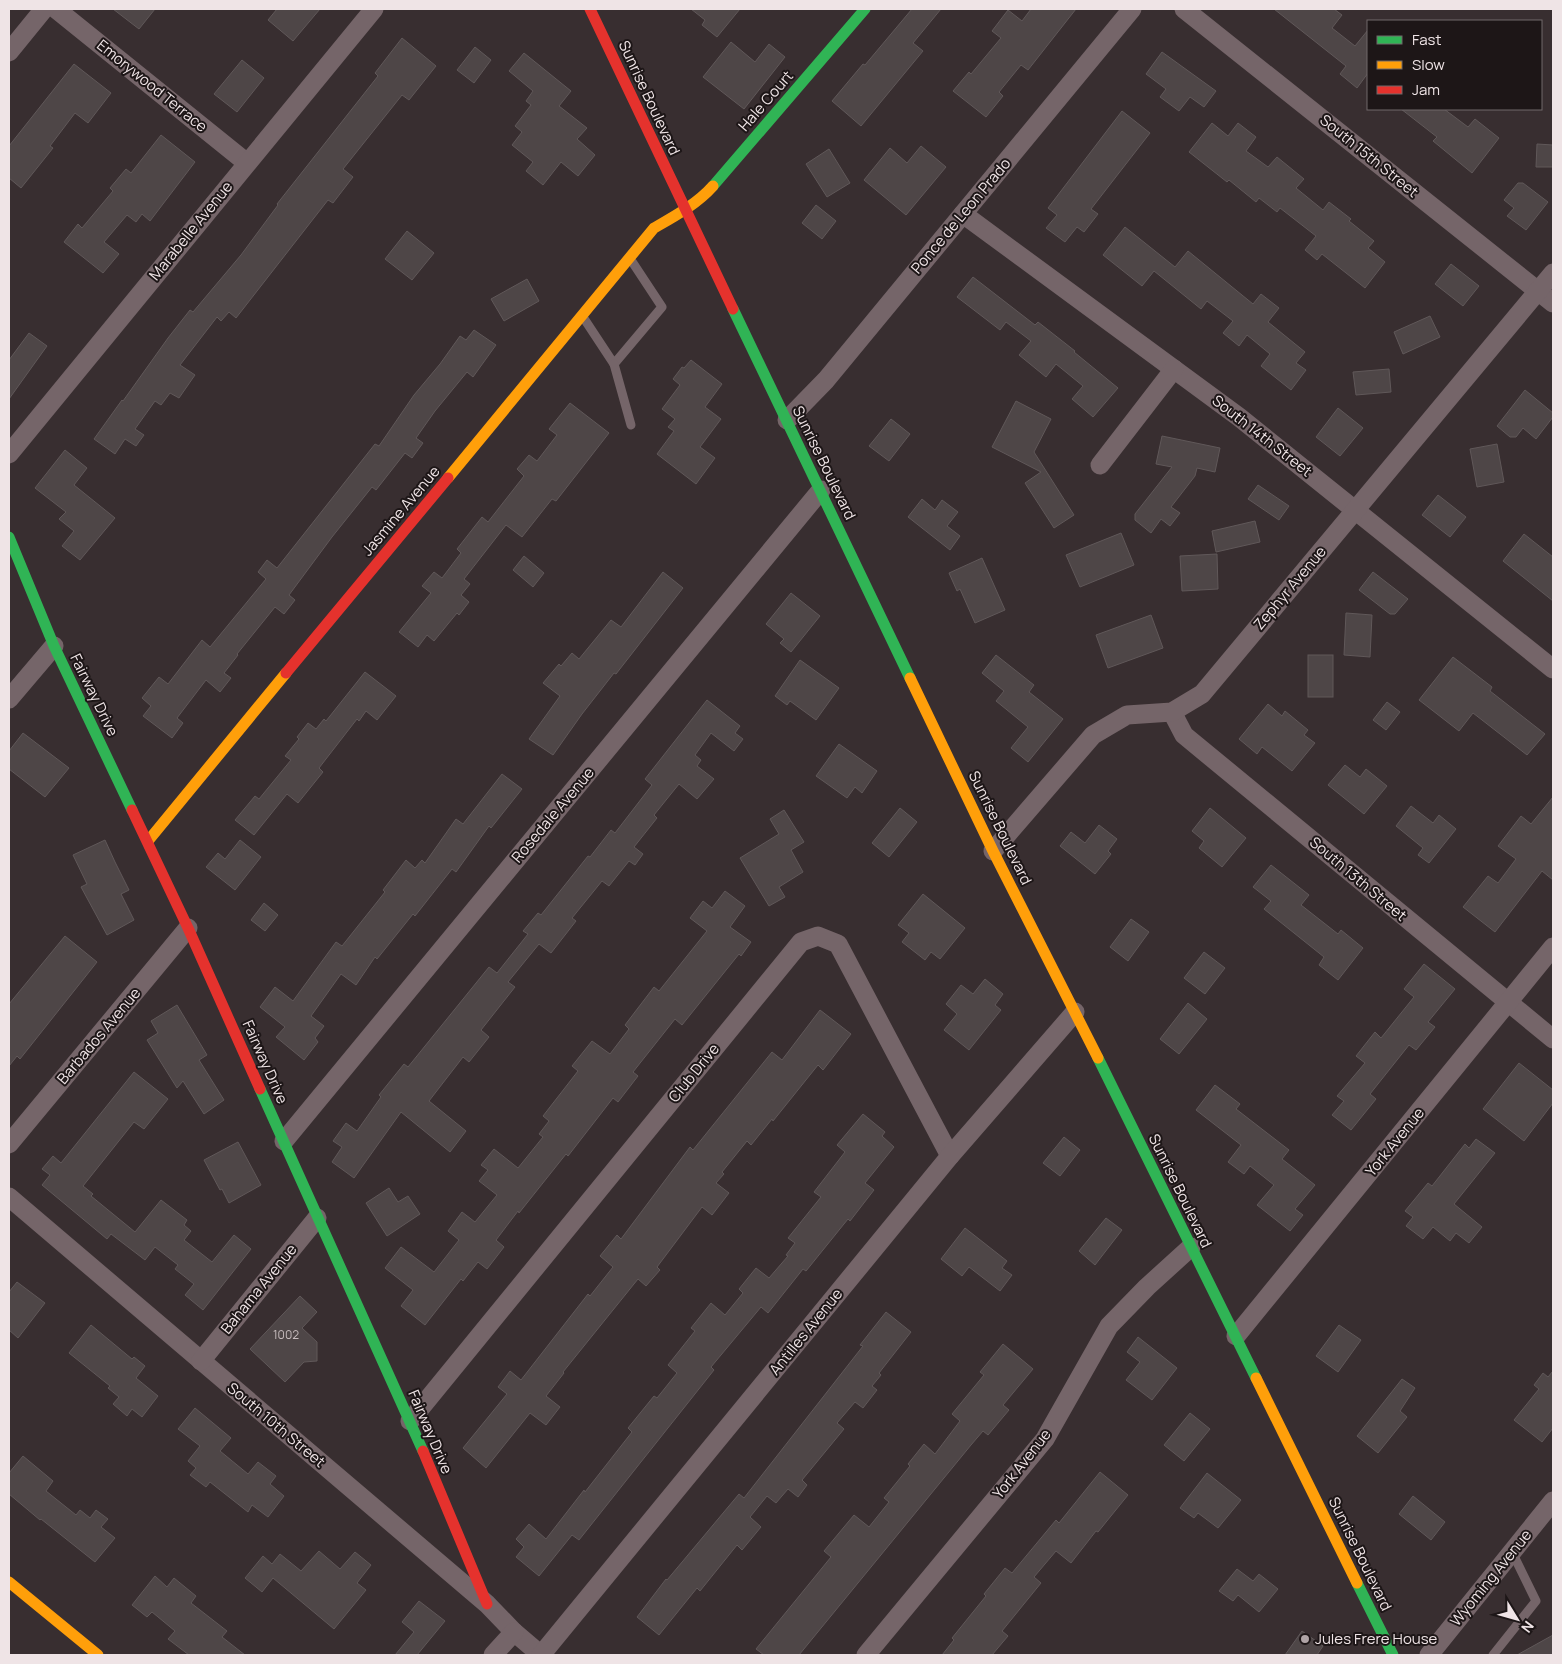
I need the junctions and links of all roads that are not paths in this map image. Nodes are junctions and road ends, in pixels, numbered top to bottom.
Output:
1 (44, 9) edge
2 (56, 9) edge
3 (374, 9) edge
4 (590, 9) edge
5 (865, 9) edge
6 (1132, 9) edge
7 (1184, 9) edge
8 (9, 52) edge
9 (247, 163) junction
10 (686, 209) junction
11 (963, 214) junction
12 (630, 258) junction
13 (1553, 274) edge
14 (1539, 291) junction
15 (1553, 303) edge
16 (582, 316) junction
17 (614, 364) junction
18 (1174, 369) junction
19 (787, 420) junction
20 (631, 424) dead end
21 (9, 454) edge
22 (1100, 465) dead end
23 (821, 490) junction
24 (1357, 510) junction
25 (9, 537) edge
26 (54, 646) junction
27 (1553, 669) edge
28 (9, 700) edge
29 (1172, 712) junction
30 (148, 841) junction
31 (993, 851) junction
32 (188, 928) junction
33 (1553, 948) edge
34 (1509, 1003) junction
35 (1075, 1012) junction
36 (1553, 1039) edge
37 (284, 1141) junction
38 (9, 1144) edge
39 (950, 1156) junction
40 (9, 1197) edge
41 (317, 1218) junction
42 (1191, 1248) junction
43 (1236, 1336) junction
44 (201, 1361) junction
45 (410, 1421) junction
46 (1553, 1501) edge
47 (1512, 1552) junction
48 (9, 1582) edge
49 (487, 1604) junction
50 (514, 1632) junction
51 (98, 1655) edge
52 (493, 1655) edge
53 (541, 1655) edge
54 (866, 1655) edge
55 (1393, 1655) edge
56 (1429, 1655) edge
57 (1494, 1655) edge

1 - 8 street
2 - 9 street, Emorywood Terrace
3 - 9 street, Marabelle Avenue
4 - 10 street, Sunrise Boulevard
5 - 10 street, Hale Court
6 - 11 street, Ponce de Leon Prado
7 - 14 street, South 15th Street
9 - 21 street, Marabelle Avenue
10 - 12 street, Jasmine Avenue
10 - 19 street, Sunrise Boulevard
11 - 18 street, South 14th Street
11 - 19 street, Ponce de Leon Prado
12 - 16 street, Jasmine Avenue
12 - 17 lane
13 - 14 street, Zephyr Avenue
14 - 15 street, South 15th Street
14 - 24 street, Zephyr Avenue
16 - 17 lane
16 - 30 street, Jasmine Avenue
17 - 20 lane
18 - 22 street
18 - 24 street, South 14th Street
19 - 23 street, Sunrise Boulevard
23 - 31 street, Sunrise Boulevard
23 - 37 street, Rosedale Avenue
24 - 27 street, South 14th Street
24 - 29 street, Zephyr Avenue
25 - 26 street, Fairway Drive
26 - 28 street
26 - 30 street, Fairway Drive
29 - 31 street, Zephyr Avenue
29 - 34 street, South 13th Street
30 - 32 street, Fairway Drive
31 - 35 street, Sunrise Boulevard
32 - 37 street, Fairway Drive
32 - 38 street, Barbados Avenue
33 - 34 street, York Avenue
34 - 36 street, South 13th Street
34 - 43 street, York Avenue
35 - 39 street, Antilles Avenue
35 - 42 street, Sunrise Boulevard
37 - 41 street, Fairway Drive
39 - 45 street, Club Drive
39 - 53 street, Antilles Avenue
40 - 44 street, South 10th Street
41 - 44 street, Bahama Avenue
41 - 45 street, Fairway Drive
42 - 43 street, Sunrise Boulevard
42 - 54 street, York Avenue
43 - 55 street, Sunrise Boulevard
44 - 49 street, South 10th Street
45 - 49 street, Fairway Drive
46 - 47 street, Wyoming Avenue
47 - 56 street, Wyoming Avenue
47 - 57 lane
48 - 51 street
49 - 50 street, South 10th Street
50 - 52 street
50 - 53 street, South 10th Street

